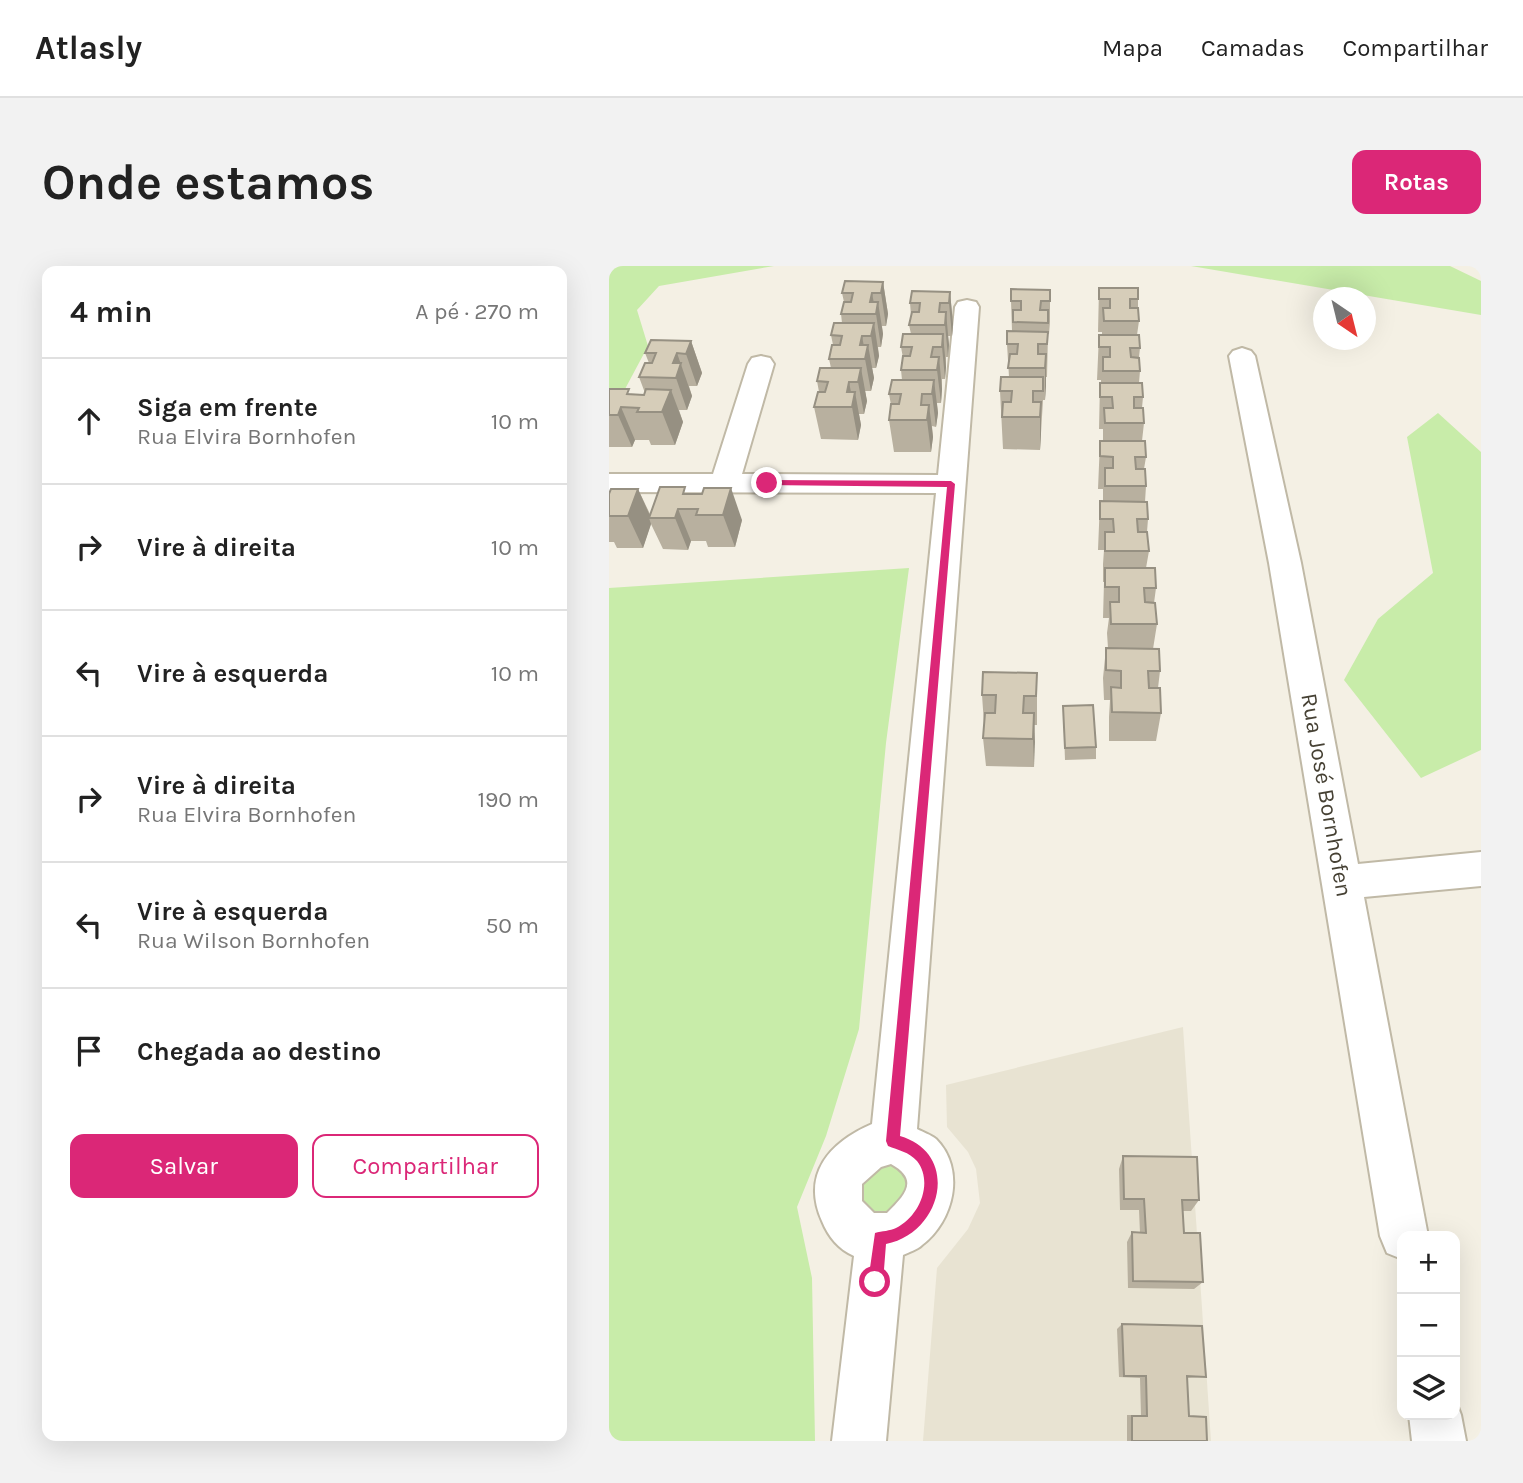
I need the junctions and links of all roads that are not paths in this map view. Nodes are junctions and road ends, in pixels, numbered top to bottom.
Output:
1 (967, 307) dead end
2 (1242, 356) dead end
3 (761, 364) dead end
4 (609, 483) edge
5 (725, 483) junction
6 (951, 484) junction
7 (1481, 869) edge
8 (1343, 882) junction
9 (893, 1141) junction
10 (1403, 1231) edge
11 (880, 1238) junction
12 (1436, 1420) edge
13 (859, 1441) edge
14 (1440, 1441) edge

1 - 6 street
2 - 8 street, Rua José Bornhofen
3 - 5 street
4 - 5 street
5 - 6 street
6 - 9 street
7 - 8 street
8 - 10 street, Rua José Bornhofen
9 - 11 street
9 - 11 street
11 - 13 street
12 - 14 street

